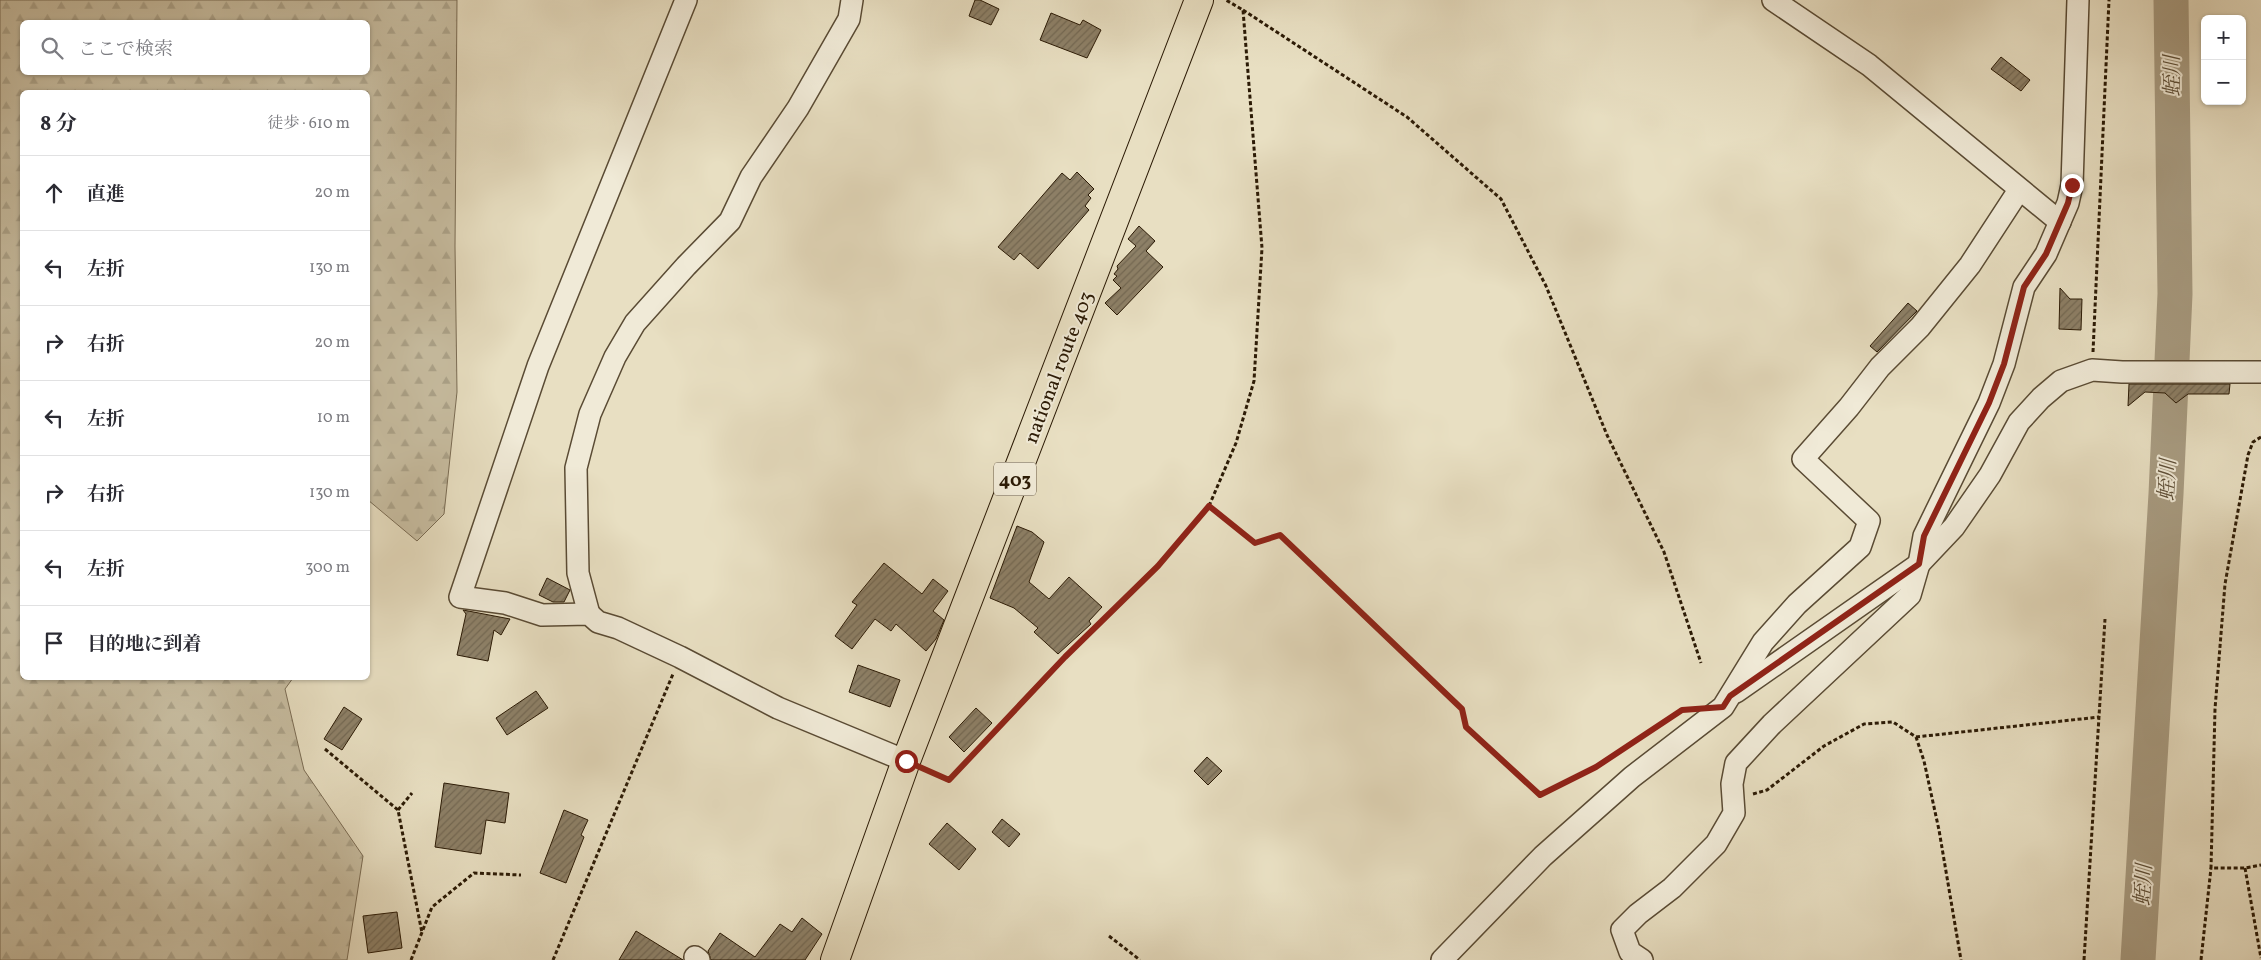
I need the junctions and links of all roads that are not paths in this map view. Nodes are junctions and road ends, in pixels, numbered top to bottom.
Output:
1 (686, 0) edge
2 (852, 0) edge
3 (1199, 0) edge
4 (1773, 0) edge
5 (2078, 0) edge
6 (2019, 190) junction
7 (2060, 222) junction
8 (2261, 372) edge
9 (1919, 564) junction
10 (588, 614) junction
11 (1727, 701) junction
12 (906, 761) junction
13 (835, 960) edge
14 (1442, 960) edge
15 (1642, 960) edge

1 - 10 street
2 - 10 street
3 - 12 highway, national route 403 / 403
4 - 6 street
5 - 7 street
6 - 7 street
6 - 11 street
7 - 9 street
8 - 9 street
9 - 11 street
9 - 15 street
10 - 12 street
11 - 14 street
12 - 13 highway, national route 403 / 403

